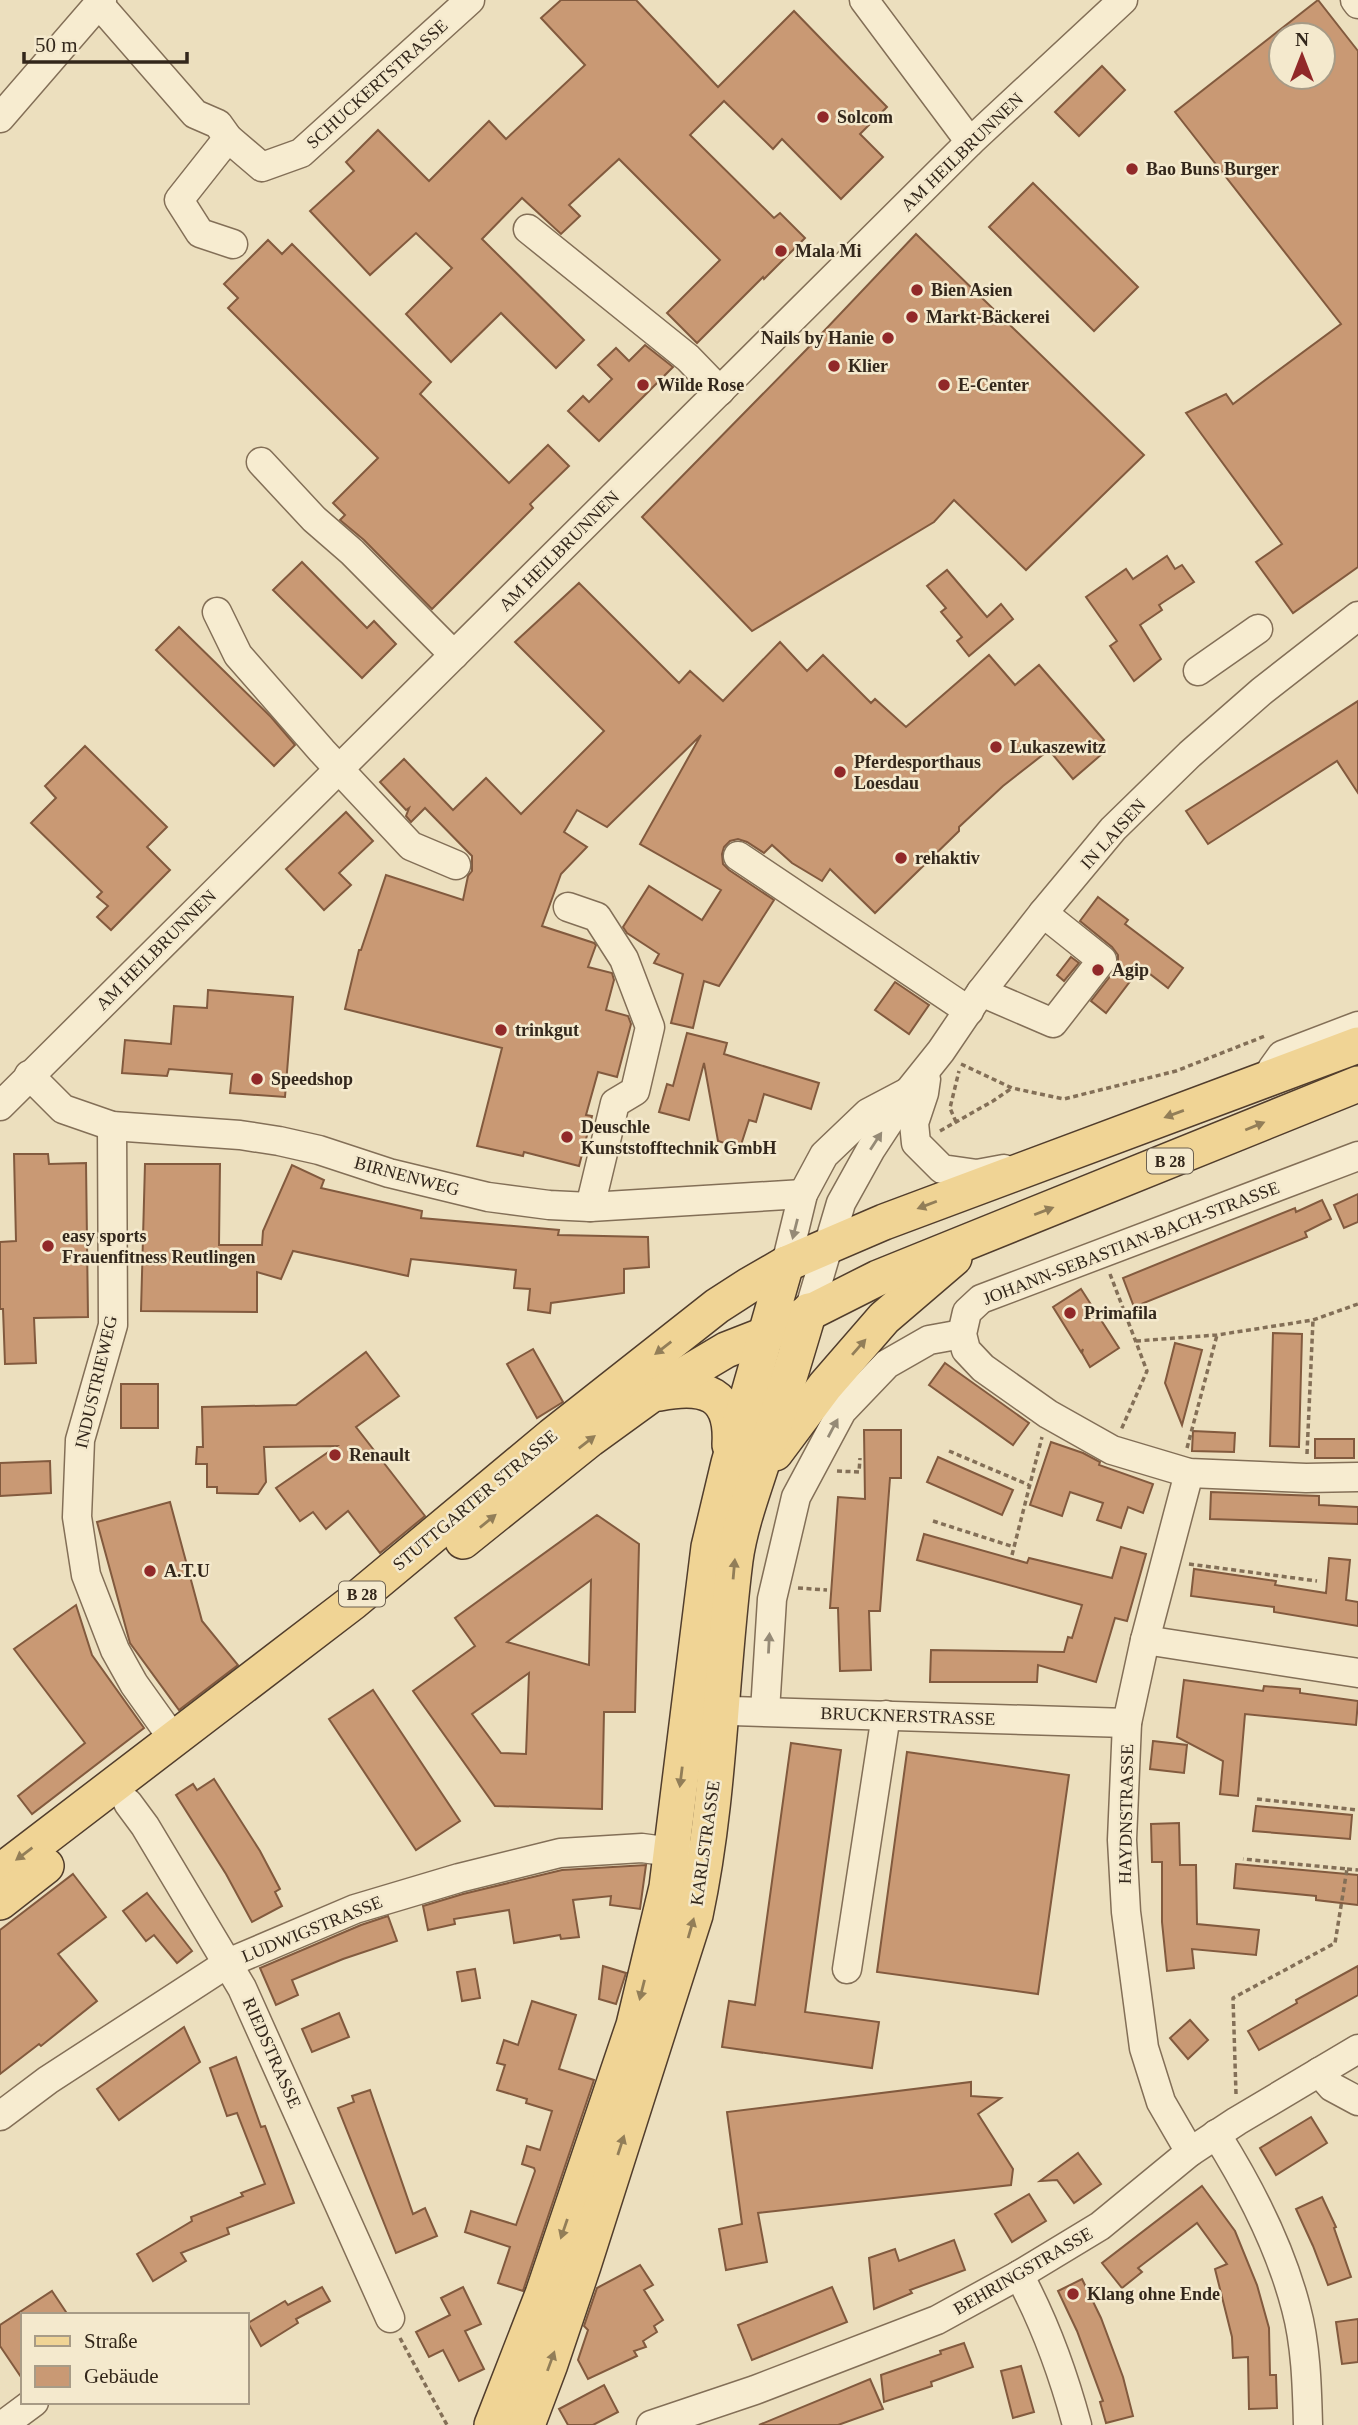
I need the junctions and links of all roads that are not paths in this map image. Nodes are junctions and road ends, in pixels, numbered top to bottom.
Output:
1 (470, 0) edge
2 (864, 0) edge
3 (1122, 0) edge
4 (100, 2) edge
5 (0, 118) edge
6 (228, 138) junction
7 (970, 142) junction
8 (528, 229) dead end
9 (233, 243) dead end
10 (720, 391) junction
11 (261, 462) dead end
12 (217, 612) dead end
13 (1358, 616) edge
14 (1258, 629) dead end
15 (454, 656) junction
16 (1198, 671) dead end
17 (340, 769) junction
18 (738, 856) dead end
19 (456, 864) dead end
20 (568, 907) dead end
21 (1043, 913) junction
22 (975, 1001) junction
23 (1358, 1026) edge
24 (1358, 1045) edge
25 (927, 1069) junction
26 (29, 1075) junction
27 (1262, 1082) junction
28 (1358, 1084) edge
29 (909, 1091) junction
30 (0, 1106) edge
31 (112, 1126) junction
32 (1358, 1156) edge
33 (1036, 1163) junction
34 (803, 1194) junction
35 (590, 1207) junction
36 (981, 1236) junction
37 (828, 1248) junction
38 (771, 1281) junction
39 (813, 1299) junction
40 (767, 1334) junction
41 (962, 1334) junction
42 (652, 1394) junction
43 (743, 1470) junction
44 (1185, 1472) junction
45 (1358, 1477) edge
46 (1145, 1640) junction
47 (1358, 1673) edge
48 (705, 1710) junction
49 (765, 1711) junction
50 (886, 1715) junction
51 (1127, 1723) junction
52 (174, 1740) junction
53 (128, 1803) junction
54 (672, 1852) junction
55 (704, 1865) junction
56 (0, 1872) edge
57 (0, 1902) edge
58 (228, 1963) junction
59 (847, 1969) dead end
60 (1358, 2049) edge
61 (1319, 2072) junction
62 (1358, 2101) edge
63 (0, 2116) edge
64 (1226, 2128) junction
65 (1190, 2152) junction
66 (1019, 2276) junction
67 (390, 2318) road end
68 (31, 2404) edge
69 (3, 2425) edge
70 (492, 2425) edge
71 (527, 2425) edge
72 (652, 2425) edge
73 (1077, 2425) edge
74 (1308, 2425) edge

1 - 6 street, SCHUCKERTSTRASSE
2 - 7 street
3 - 7 street, AM HEILBRUNNEN
4 - 5 street
4 - 6 street, SCHUCKERTSTRASSE
6 - 9 street
7 - 10 street, AM HEILBRUNNEN
8 - 10 street
10 - 15 street, AM HEILBRUNNEN
11 - 15 street
12 - 17 street
13 - 21 street, IN LAISEN
14 - 16 street
15 - 17 street, AM HEILBRUNNEN
17 - 19 street
17 - 26 street, AM HEILBRUNNEN
18 - 22 street
20 - 35 street
21 - 22 street, IN LAISEN
21 - 22 street
22 - 25 street, IN LAISEN
23 - 27 street
24 - 27 main road, B 28
25 - 29 street, IN LAISEN
25 - 33 street
26 - 30 street, AM HEILBRUNNEN
26 - 31 street, BIRNENWEG
27 -> 33 main road, B 28
36 -> 28 main road, B 28
29 - 34 street, IN LAISEN
37 -> 29 street, IN LAISEN
31 - 35 street, BIRNENWEG
31 - 52 street, INDUSTRIEWEG
32 - 41 street, JOHANN-SEBASTIAN-BACH-STRASSE
33 -> 37 main road, B 28
34 - 35 street, BIRNENWEG
34 -> 38 street, IN LAISEN
36 - 39 main road, B 28
43 -> 36 main road
37 - 38 main road, STUTTGARTER STRASSE / B 28
37 - 39 street, KARLSTRASSE
38 - 39 main road
38 - 40 main road, KARLSTRASSE
38 -> 52 main road, STUTTGARTER STRASSE / B 28
39 - 40 main road, B 28
39 - 43 main road, KARLSTRASSE
40 - 42 main road, STUTTGARTER STRASSE / B 28
40 - 43 main road, KARLSTRASSE
41 - 44 street
49 -> 41 street
42 - 43 main road
53 -> 42 main road, STUTTGARTER STRASSE / B 28
43 - 48 main road, KARLSTRASSE
44 - 45 street
44 - 46 street, HAYDNSTRASSE
46 - 47 street
46 - 51 street, HAYDNSTRASSE
48 - 49 street, BRUCKNERSTRASSE
48 -> 54 main road, KARLSTRASSE
48 - 55 main road, KARLSTRASSE
49 - 50 street, BRUCKNERSTRASSE
50 - 51 street, BRUCKNERSTRASSE
50 - 59 street
51 - 65 street, HAYDNSTRASSE
52 -> 56 main road, STUTTGARTER STRASSE / B 28
53 - 57 main road, STUTTGARTER STRASSE / B 28
53 - 58 street, RIEDSTRASSE
54 - 55 street, LUDWIGSTRASSE
54 - 58 street, LUDWIGSTRASSE
54 -> 70 main road, KARLSTRASSE
71 -> 55 main road, KARLSTRASSE
58 - 63 street, LUDWIGSTRASSE
58 - 67 street, RIEDSTRASSE
60 - 61 street, BEHRINGSTRASSE
61 - 62 street
61 - 64 street, BEHRINGSTRASSE
64 - 65 street, BEHRINGSTRASSE
64 - 74 street
65 - 66 street, BEHRINGSTRASSE
66 - 72 street, BEHRINGSTRASSE
66 - 73 street
68 - 69 street

